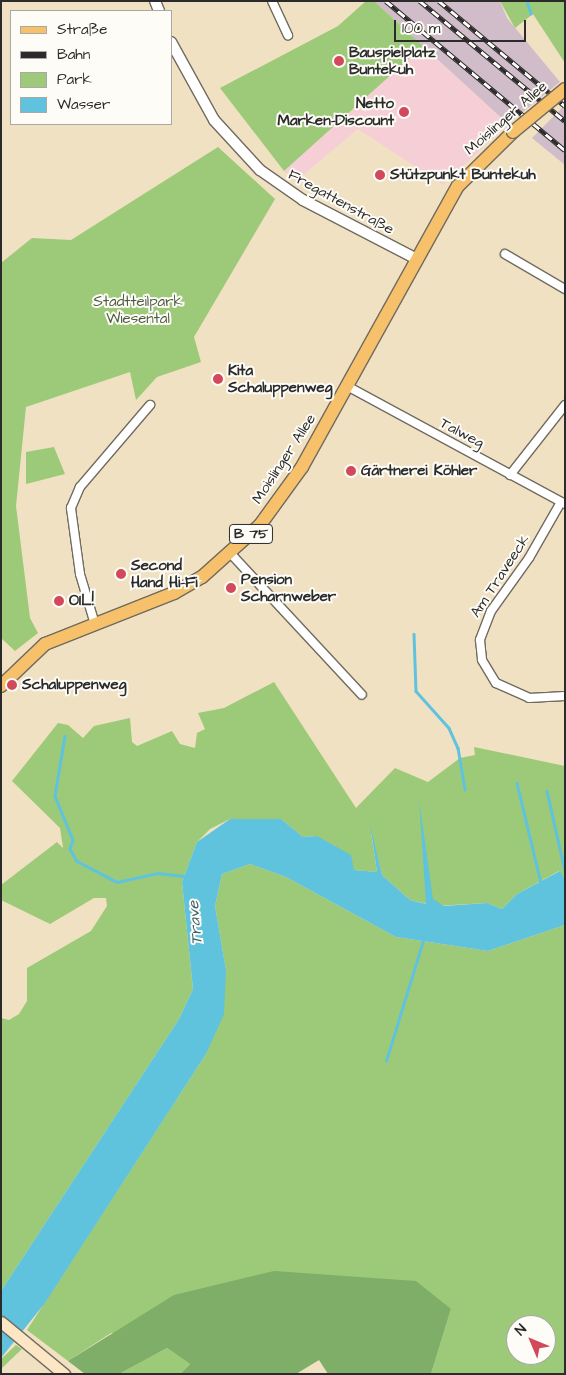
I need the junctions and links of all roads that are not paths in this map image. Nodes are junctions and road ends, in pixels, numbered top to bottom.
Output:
1 (272, 1) edge
2 (288, 36) dead end
3 (172, 44) edge
4 (565, 89) edge
5 (506, 254) dead end
6 (417, 259) junction
7 (565, 289) edge
8 (347, 386) junction
9 (150, 405) dead end
10 (565, 405) edge
11 (510, 475) junction
12 (563, 503) edge
13 (231, 554) junction
14 (94, 622) junction
15 (1, 686) edge
16 (362, 695) dead end
17 (565, 696) edge
18 (1, 1322) edge
19 (64, 1374) edge

1 - 2 street
3 - 6 street, Fregattenstraße
4 - 6 main road, Moislinger Allee / B 75, bridge
5 - 7 street
6 - 8 main road, Moislinger Allee / B 75
8 - 11 street, Talweg
8 - 13 main road, Moislinger Allee / B 75
9 - 14 street
10 - 11 street
11 - 12 street, Talweg
12 - 17 street, Am Traveeck
13 - 14 main road, Moislinger Allee / B 75
13 - 16 street
14 - 15 main road, Moislinger Allee / B 75
18 - 19 main road

